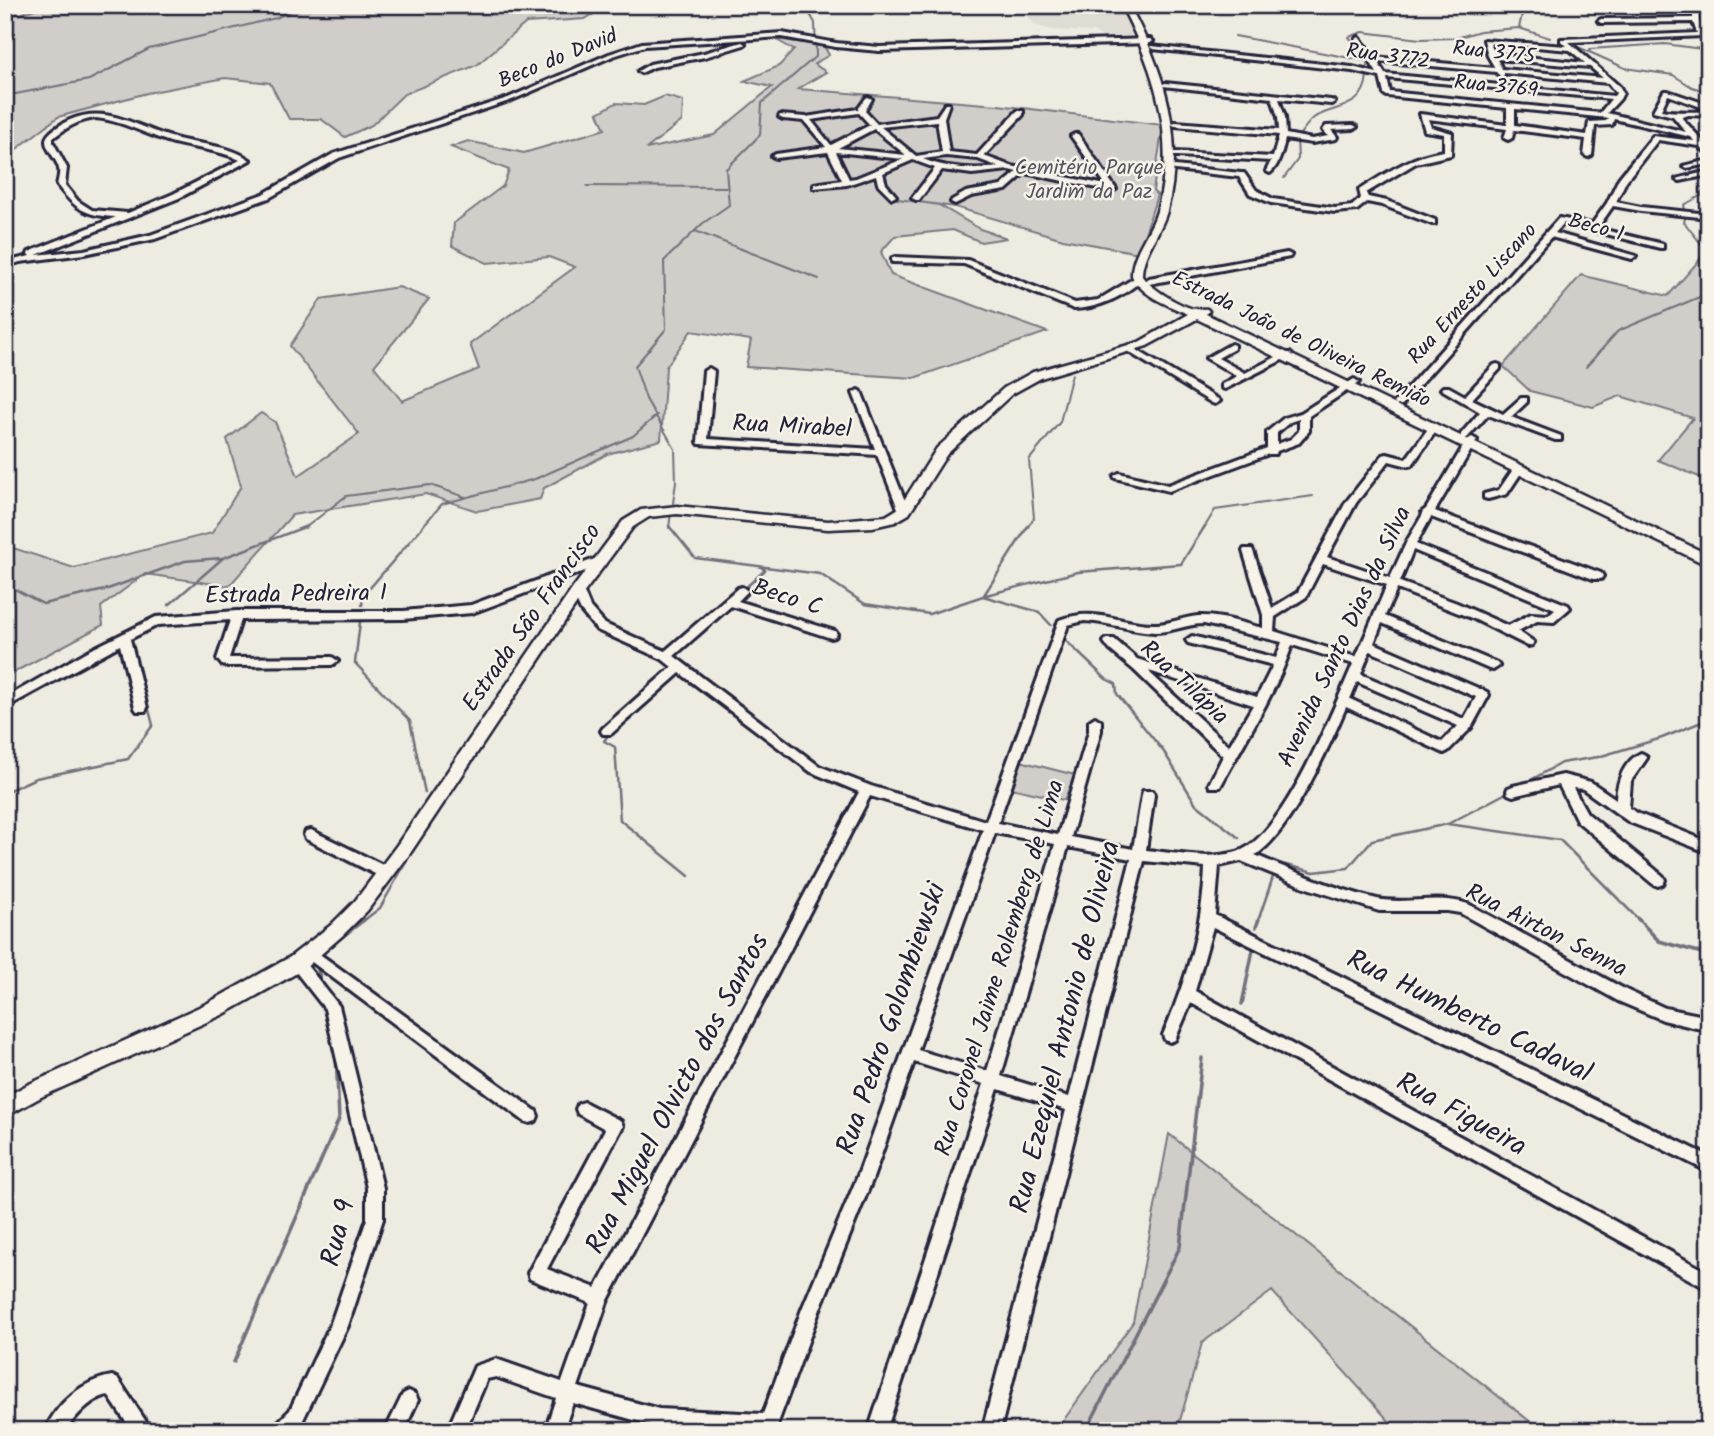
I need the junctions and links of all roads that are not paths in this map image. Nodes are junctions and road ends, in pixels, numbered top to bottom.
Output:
1 (1125, 5) edge
2 (1131, 5) edge
3 (1696, 5) edge
4 (1696, 20) junction
5 (1601, 21) dead end
6 (758, 37) junction
7 (1359, 39) dead end
8 (1149, 43) junction
9 (1573, 51) junction
10 (1491, 56) junction
11 (1374, 59) junction
12 (1590, 65) junction
13 (641, 71) dead end
14 (1500, 71) junction
15 (1383, 76) junction
16 (1611, 82) junction
17 (1165, 85) junction
18 (1507, 88) junction
19 (1238, 93) junction
20 (1275, 97) junction
21 (1618, 98) junction
22 (869, 99) dead end
23 (1331, 102) dead end
24 (947, 105) dead end
25 (1240, 105) dead end
26 (1511, 106) junction
27 (1709, 108) edge
28 (861, 111) junction
29 (1020, 113) dead end
30 (1709, 114) edge
31 (1602, 115) junction
32 (1676, 115) junction
33 (1423, 116) joint
34 (1612, 116) junction
35 (783, 117) dead end
36 (940, 118) junction
37 (806, 119) junction
38 (1175, 124) junction
39 (875, 126) junction
40 (1353, 127) dead end
41 (1511, 127) junction
42 (1283, 135) junction
43 (1690, 135) junction
44 (1075, 136) dead end
45 (1589, 137) junction
46 (1508, 138) dead end
47 (1699, 144) junction
48 (831, 149) junction
49 (1177, 153) junction
50 (1709, 153) edge
51 (946, 154) junction
52 (1588, 155) dead end
53 (776, 156) dead end
54 (979, 157) junction
55 (914, 158) junction
56 (1276, 159) junction
57 (1709, 162) edge
58 (1687, 166) dead end
59 (1009, 168) junction
60 (1175, 168) junction
61 (939, 169) junction
62 (1023, 171) junction
63 (1270, 171) dead end
64 (879, 172) junction
65 (1709, 173) edge
66 (1680, 179) dead end
67 (846, 183) junction
68 (817, 186) dead end
69 (1169, 192) junction
70 (892, 196) dead end
71 (916, 198) dead end
72 (1365, 199) junction
73 (955, 202) dead end
74 (1611, 203) junction
75 (128, 215) junction
76 (1709, 216) edge
77 (1432, 222) dead end
78 (1594, 227) junction
79 (1550, 234) junction
80 (1660, 246) dead end
81 (1287, 256) dead end
82 (1632, 256) dead end
83 (18, 260) junction
84 (895, 260) dead end
85 (5, 265) edge
86 (1141, 283) junction
87 (1201, 313) junction
88 (1231, 347) dead end
89 (1130, 349) junction
90 (1287, 355) junction
91 (1497, 367) dead end
92 (709, 371) dead end
93 (1244, 376) junction
94 (1351, 384) junction
95 (1225, 386) dead end
96 (1447, 389) dead end
97 (858, 393) dead end
98 (1467, 399) junction
99 (1524, 400) dead end
100 (1215, 401) dead end
101 (1399, 403) junction
102 (1486, 411) junction
103 (1304, 415) junction
104 (1505, 418) junction
105 (1433, 428) junction
106 (1558, 438) dead end
107 (1468, 440) junction
108 (880, 452) junction
109 (1272, 452) junction
110 (1527, 473) junction
111 (1119, 476) dead end
112 (1488, 496) dead end
113 (904, 511) junction
114 (1427, 512) junction
115 (1410, 545) junction
116 (1248, 551) dead end
117 (1709, 553) edge
118 (1321, 559) junction
119 (600, 561) junction
120 (1709, 561) edge
121 (1597, 576) dead end
122 (1393, 583) junction
123 (578, 591) junction
124 (742, 591) dead end
125 (730, 602) junction
126 (237, 615) junction
127 (1269, 615) junction
128 (1378, 617) junction
129 (1508, 631) junction
130 (831, 635) dead end
131 (1268, 635) junction
132 (124, 638) junction
133 (1192, 640) dead end
134 (1288, 641) junction
135 (1110, 642) dead end
136 (1528, 642) dead end
137 (1367, 645) junction
138 (666, 656) junction
139 (332, 661) dead end
140 (1360, 662) junction
141 (1138, 663) junction
142 (1281, 663) junction
143 (1493, 666) dead end
144 (679, 667) junction
145 (1355, 676) junction
146 (1344, 701) junction
147 (1261, 703) junction
148 (5, 704) edge
149 (141, 708) dead end
150 (1095, 721) dead end
151 (1467, 725) junction
152 (607, 731) dead end
153 (1229, 754) junction
154 (1641, 758) dead end
155 (1563, 780) junction
156 (1215, 785) dead end
157 (867, 790) junction
158 (1513, 791) dead end
159 (1148, 795) dead end
160 (1623, 810) junction
161 (990, 827) junction
162 (311, 835) dead end
163 (1062, 842) junction
164 (1709, 848) edge
165 (1139, 855) junction
166 (1242, 856) junction
167 (1212, 863) junction
168 (386, 873) junction
169 (1658, 880) dead end
170 (1206, 917) junction
171 (310, 958) junction
172 (1188, 994) junction
173 (1709, 1024) edge
174 (1170, 1035) dead end
175 (909, 1054) junction
176 (992, 1082) junction
177 (1073, 1105) junction
178 (5, 1108) edge
179 (584, 1109) dead end
180 (530, 1116) dead end
181 (1709, 1164) edge
182 (1709, 1282) edge
183 (600, 1298) junction
184 (567, 1393) junction
185 (409, 1400) dead end
186 (767, 1427) edge
187 (54, 1431) edge
188 (143, 1431) edge
189 (282, 1431) edge
190 (394, 1431) edge
191 (456, 1431) edge
192 (554, 1431) edge
193 (877, 1431) edge
194 (991, 1431) edge

1 - 8 main road, Estrada João de Oliveira Remião
2 - 8 main road, Estrada João de Oliveira Remião
3 - 4 street
4 - 5 street
4 - 9 street
6 - 8 street, Beco do David
6 - 13 street
6 - 83 street, Beco do David
7 - 11 street
8 - 15 street, Rua 3772
8 - 17 main road, Estrada João de Oliveira Remião
8 - 69 main road, Estrada João de Oliveira Remião
9 - 10 street
9 - 12 street
10 - 12 street
10 - 14 street
11 - 14 street, Rua 3775
11 - 15 street
12 - 16 street
14 - 16 street, Rua 3775
14 - 18 street
15 - 18 street, Rua 3772
15 - 26 street, Rua 3769
16 - 21 street
17 - 19 street
17 - 38 main road, Estrada João de Oliveira Remião
18 - 21 street, Rua 3772
19 - 20 street
19 - 25 street
20 - 23 street
20 - 42 street
21 - 31 street
22 - 28 street
24 - 36 street
26 - 31 street, Rua 3769
26 - 41 street
27 - 32 street
28 - 37 street
28 - 39 street
29 - 54 street
30 - 32 street
31 - 34 street, Rua 3769
32 - 43 street
33 - 41 street
33 - 72 street
34 - 43 street, Rua 3769
34 - 45 street
35 - 37 street
36 - 39 street
36 - 51 street
37 - 48 street
38 - 42 street
38 - 49 main road, Estrada João de Oliveira Remião
39 - 48 street
39 - 55 street
40 - 42 street
41 - 45 street
41 - 46 street
42 - 56 street
43 - 47 street
44 - 62 street
45 - 52 street
47 - 50 street
47 - 74 street
48 - 53 street
48 - 55 street
48 - 67 street
49 - 56 street
49 - 60 main road, Estrada João de Oliveira Remião
51 - 54 street
51 - 55 street
54 - 59 street
55 - 61 street
55 - 64 street
56 - 63 street
57 - 58 street
59 - 61 street
59 - 62 street
60 - 69 main road, Estrada João de Oliveira Remião
60 - 72 street
61 - 71 street
62 - 73 street
64 - 67 street
64 - 70 street
65 - 66 street
67 - 68 street
69 - 86 main road, Estrada João de Oliveira Remião
72 - 77 street
74 - 76 street
74 - 78 street
75 - 75 street
75 - 83 street
78 - 79 street, Rua Ernesto Liscano
78 - 80 street
79 - 82 street, Beco 1
79 - 101 street, Rua Ernesto Liscano
81 - 86 street
83 - 85 street, Beco do David
84 - 86 street
86 - 87 main road, Estrada João de Oliveira Remião
87 - 89 main road
87 - 90 main road, Estrada João de Oliveira Remião
87 - 94 main road, Estrada João de Oliveira Remião
88 - 93 street
89 - 100 street
89 - 113 main road
90 - 93 street
90 - 94 main road, Estrada João de Oliveira Remião
91 - 98 street
92 - 108 street, Rua Mirabel
93 - 95 street
94 - 101 main road, Estrada João de Oliveira Remião
94 - 103 street
94 - 105 main road, Estrada João de Oliveira Remião
96 - 98 street
97 - 108 street
98 - 102 street
99 - 104 street
101 - 107 main road, Estrada João de Oliveira Remião
102 - 104 street
102 - 107 street, Avenida Santo Dias da Silva
103 - 109 street
103 - 109 street
104 - 106 street
105 - 107 main road, Estrada João de Oliveira Remião
105 - 118 street
107 - 110 main road, Estrada João de Oliveira Remião
107 - 114 street, Avenida Santo Dias da Silva
108 - 113 street
109 - 111 street
110 - 112 street
110 - 117 main road, Estrada João de Oliveira Remião
110 - 120 main road, Estrada João de Oliveira Remião
113 - 119 main road, Estrada São Francisco
114 - 115 street, Avenida Santo Dias da Silva
114 - 121 street
115 - 122 street, Avenida Santo Dias da Silva
115 - 129 street
116 - 127 street
118 - 122 street
118 - 127 street
119 - 123 main road, Estrada São Francisco
119 - 126 street, Estrada Pedreira I
122 - 128 street, Avenida Santo Dias da Silva
122 - 129 street
123 - 138 street, Avenida Santo Dias da Silva
123 - 168 main road, Estrada São Francisco
124 - 125 street
125 - 130 street, Beco C
125 - 138 street
126 - 132 street, Estrada Pedreira I
126 - 139 street
127 - 131 street
128 - 137 street, Avenida Santo Dias da Silva
128 - 143 street
129 - 136 street
131 - 134 street
131 - 161 street, Rua Pedro Golombiewski
132 - 148 street, Estrada Pedreira I
132 - 149 street
133 - 142 street
134 - 140 street
134 - 142 street
135 - 141 street, Rua Tilápia
137 - 140 street, Avenida Santo Dias da Silva
137 - 151 street
138 - 144 street, Avenida Santo Dias da Silva
140 - 145 street, Avenida Santo Dias da Silva
141 - 147 street
141 - 153 street, Rua Tilápia
142 - 147 street
144 - 152 street
144 - 157 street, Avenida Santo Dias da Silva
145 - 146 street, Avenida Santo Dias da Silva
145 - 151 street
146 - 151 street
146 - 166 street, Avenida Santo Dias da Silva
147 - 153 street
150 - 163 street, Rua Coronel Jaime Rolemberg de Lima
153 - 156 street
154 - 160 street
155 - 158 street
155 - 160 street
155 - 169 street
157 - 161 street, Avenida Santo Dias da Silva
157 - 183 street, Rua Miguel Olvicto dos Santos
159 - 165 street, Rua Ezequiel Antonio de Oliveira
160 - 164 street
161 - 163 street, Avenida Santo Dias da Silva
161 - 175 street, Rua Pedro Golombiewski
162 - 168 street
163 - 165 street, Avenida Santo Dias da Silva
163 - 176 street, Rua Coronel Jaime Rolemberg de Lima
165 - 167 street, Avenida Santo Dias da Silva
165 - 177 street, Rua Ezequiel Antonio de Oliveira
166 - 167 street, Avenida Santo Dias da Silva
166 - 173 street, Rua Airton Senna
167 - 170 street
168 - 171 main road, Estrada São Francisco
170 - 172 street
170 - 181 street, Rua Humberto Cadaval
171 - 178 main road, Estrada São Francisco
171 - 180 street
171 - 189 street, Rua 9
172 - 174 street
172 - 182 street, Rua Figueira
175 - 176 street
175 - 186 street, Rua Pedro Golombiewski
176 - 177 street
176 - 193 street, Rua Coronel Jaime Rolemberg de Lima
177 - 194 street, Rua Ezequiel Antonio de Oliveira
179 - 183 street
183 - 184 street, Rua Miguel Olvicto dos Santos
184 - 186 street
184 - 191 street
184 - 192 street, Rua Miguel Olvicto dos Santos
185 - 190 street
187 - 188 street

